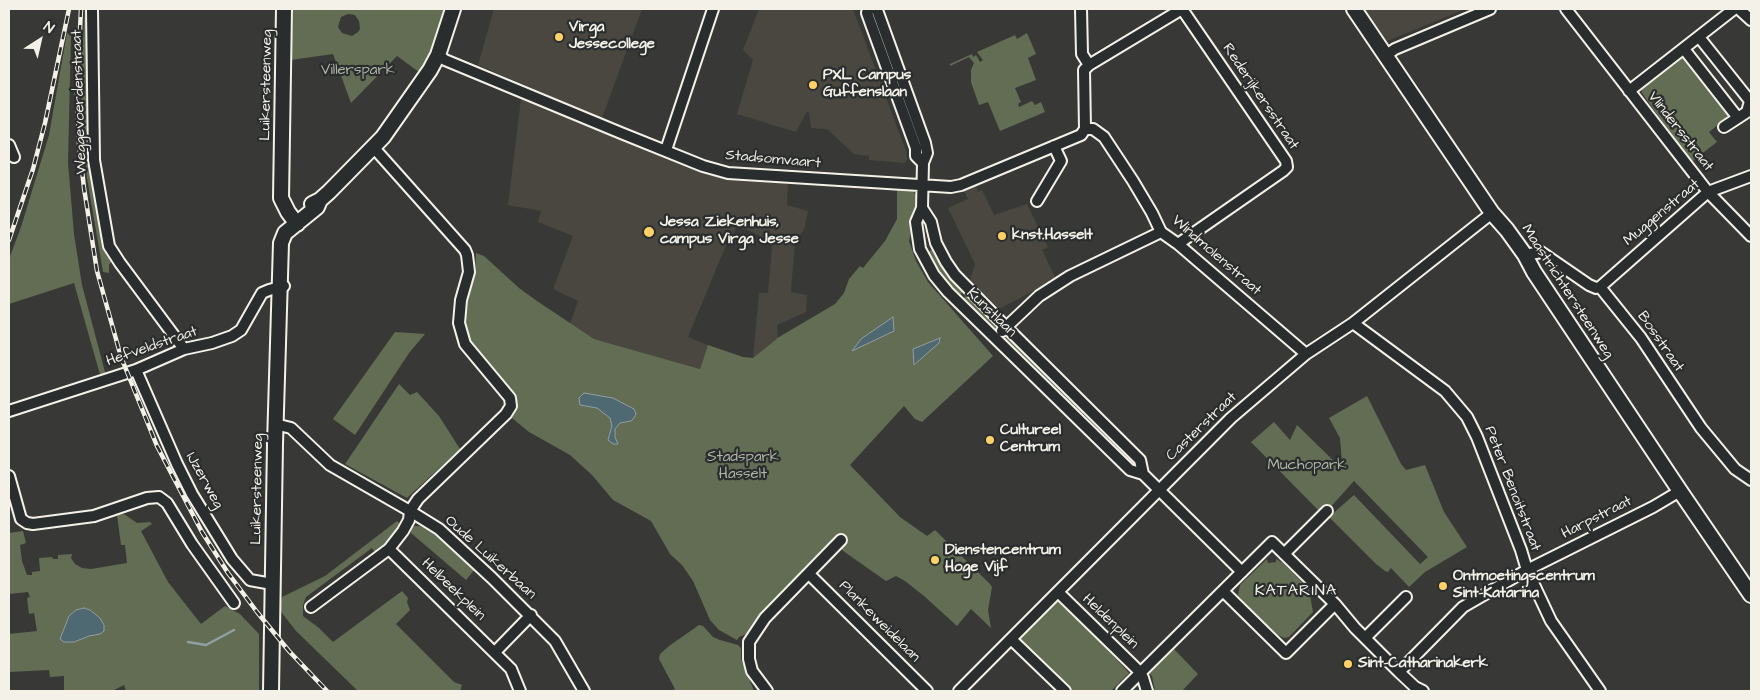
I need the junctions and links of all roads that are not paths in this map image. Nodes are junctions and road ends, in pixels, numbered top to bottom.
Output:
1 (92, 9) edge
2 (284, 9) edge
3 (453, 9) edge
4 (713, 9) edge
5 (868, 9) edge
6 (875, 9) edge
7 (1081, 9) edge
8 (1182, 9) edge
9 (1354, 9) edge
10 (1490, 9) edge
11 (1566, 9) edge
12 (1734, 9) edge
13 (1739, 9) edge
14 (1751, 20) edge
15 (1699, 37) junction
16 (1684, 49) junction
17 (438, 55) junction
18 (1385, 56) junction
19 (1089, 65) junction
20 (1628, 91) junction
21 (1738, 118) junction
22 (1724, 127) dead end
23 (1085, 128) junction
24 (9, 145) edge
25 (1054, 146) junction
26 (374, 148) junction
27 (666, 150) junction
28 (14, 157) dead end
29 (923, 164) junction
30 (1751, 176) edge
31 (923, 186) junction
32 (1708, 192) junction
33 (1037, 200) dead end
34 (922, 208) junction
35 (1492, 213) junction
36 (295, 221) junction
37 (1161, 232) junction
38 (1751, 236) edge
39 (936, 243) junction
40 (1178, 244) junction
41 (920, 249) junction
42 (1525, 256) junction
43 (281, 287) junction
44 (1600, 287) junction
45 (1353, 323) junction
46 (1006, 327) junction
47 (995, 338) junction
48 (184, 349) junction
49 (1306, 354) junction
50 (136, 370) junction
51 (9, 411) edge
52 (1092, 411) junction
53 (1080, 422) junction
54 (276, 424) junction
55 (1143, 474) junction
56 (9, 476) edge
57 (1751, 480) edge
58 (1159, 489) junction
59 (1680, 491) junction
60 (410, 511) junction
61 (1327, 511) dead end
62 (841, 540) dead end
63 (389, 549) junction
64 (1284, 554) junction
65 (1527, 570) junction
66 (1242, 572) junction
67 (809, 574) junction
68 (272, 584) junction
69 (1224, 591) junction
70 (1058, 592) junction
71 (1751, 595) edge
72 (1406, 597) dead end
73 (234, 603) dead end
74 (1335, 604) junction
75 (311, 607) dead end
76 (530, 615) junction
77 (1365, 638) junction
78 (1011, 639) junction
79 (496, 652) junction
80 (1399, 672) junction
81 (1141, 673) junction
82 (271, 691) edge
83 (520, 691) edge
84 (584, 691) edge
85 (767, 691) edge
86 (927, 691) edge
87 (959, 691) edge
88 (1065, 691) edge
89 (1122, 691) edge
90 (1147, 691) edge
91 (1423, 691) edge
92 (1600, 691) edge

1 - 48 street, Weggevoerdenstraat
2 - 36 main road, Luikersteenweg
3 - 17 main road
4 - 27 street
5 - 29 street, Kunstlaan
6 - 29 street, Kunstlaan
7 - 19 street
8 - 19 street
8 - 40 street, Rederijkersstraat
9 - 18 main road, Maastrichtersteenweg
10 - 18 street
11 - 20 street, Vlindersstraat
12 - 15 street, Vlindersstraat
13 - 14 street
15 - 16 street, Vlindersstraat
15 - 21 street
16 - 20 street, Vlindersstraat
16 - 21 street
17 - 26 main road
17 - 27 street, Stadsomvaart
18 - 35 main road, Maastrichtersteenweg
19 - 23 street
20 - 32 street, Vlindersstraat
21 - 22 street
23 - 25 street, Stadsomvaart
23 - 37 street, Windmolenstraat
24 - 28 street
25 - 31 street, Stadsomvaart
25 - 33 street
26 - 36 main road
26 - 60 street
27 - 31 street, Stadsomvaart
29 - 31 street, Kunstlaan
30 - 32 street, Muggenstraat
31 - 34 street, Kunstlaan
32 - 38 street, Vlindersstraat
32 - 44 street, Muggenstraat
34 - 39 street, Kunstlaan
34 - 41 street, Kunstlaan
35 - 42 main road, Maastrichtersteenweg
35 - 45 street, Casterstraat
36 - 43 main road, Luikersteenweg
37 - 40 street, Windmolenstraat
37 - 46 street
39 - 41 street
39 - 46 street, Kunstlaan
40 - 49 street, Windmolenstraat
41 - 47 street, Kunstlaan
42 - 44 street, Bosstraat
42 - 59 main road, Maastrichtersteenweg
43 - 48 street, Hefveldstraat
43 - 54 main road, Luikersteenweg
44 - 57 street, Bosstraat
45 - 49 street, Casterstraat
45 - 65 street, Peter Benoitstraat
46 - 47 street
46 - 52 street, Kunstlaan
47 - 53 street, Kunstlaan
48 - 50 street, Hefveldstraat
49 - 58 street, Casterstraat
50 - 51 street, Hefveldstraat
50 - 68 street, IJzerweg
52 - 53 street
52 - 55 street, Kunstlaan
53 - 55 street, Kunstlaan
54 - 60 street, Oude Luikerbaan
54 - 68 main road, Luikersteenweg
55 - 58 street, Kunstlaan
56 - 73 street
58 - 66 street, Kunstlaan
58 - 70 street, Casterstraat
59 - 65 street, Harpstraat
59 - 71 main road, Maastrichtersteenweg
60 - 63 street
60 - 76 street, Oude Luikerbaan
61 - 64 street
62 - 67 street
63 - 75 street
63 - 79 street, Helbeekplein
64 - 66 street
64 - 74 street
65 - 80 street, Harpstraat
65 - 92 street, Peter Benoitstraat
66 - 69 street
67 - 85 street
67 - 86 street, Plankeweidelaan
68 - 82 main road, Luikersteenweg
69 - 74 street
69 - 81 street
70 - 78 street, Casterstraat
70 - 81 street, Heldenplein
72 - 77 street
74 - 77 street
76 - 79 street
76 - 84 street, Oude Luikerbaan
77 - 80 street
78 - 87 street, Casterstraat
78 - 88 street
79 - 83 street, Helbeekplein
80 - 91 street
81 - 89 street
81 - 90 street

